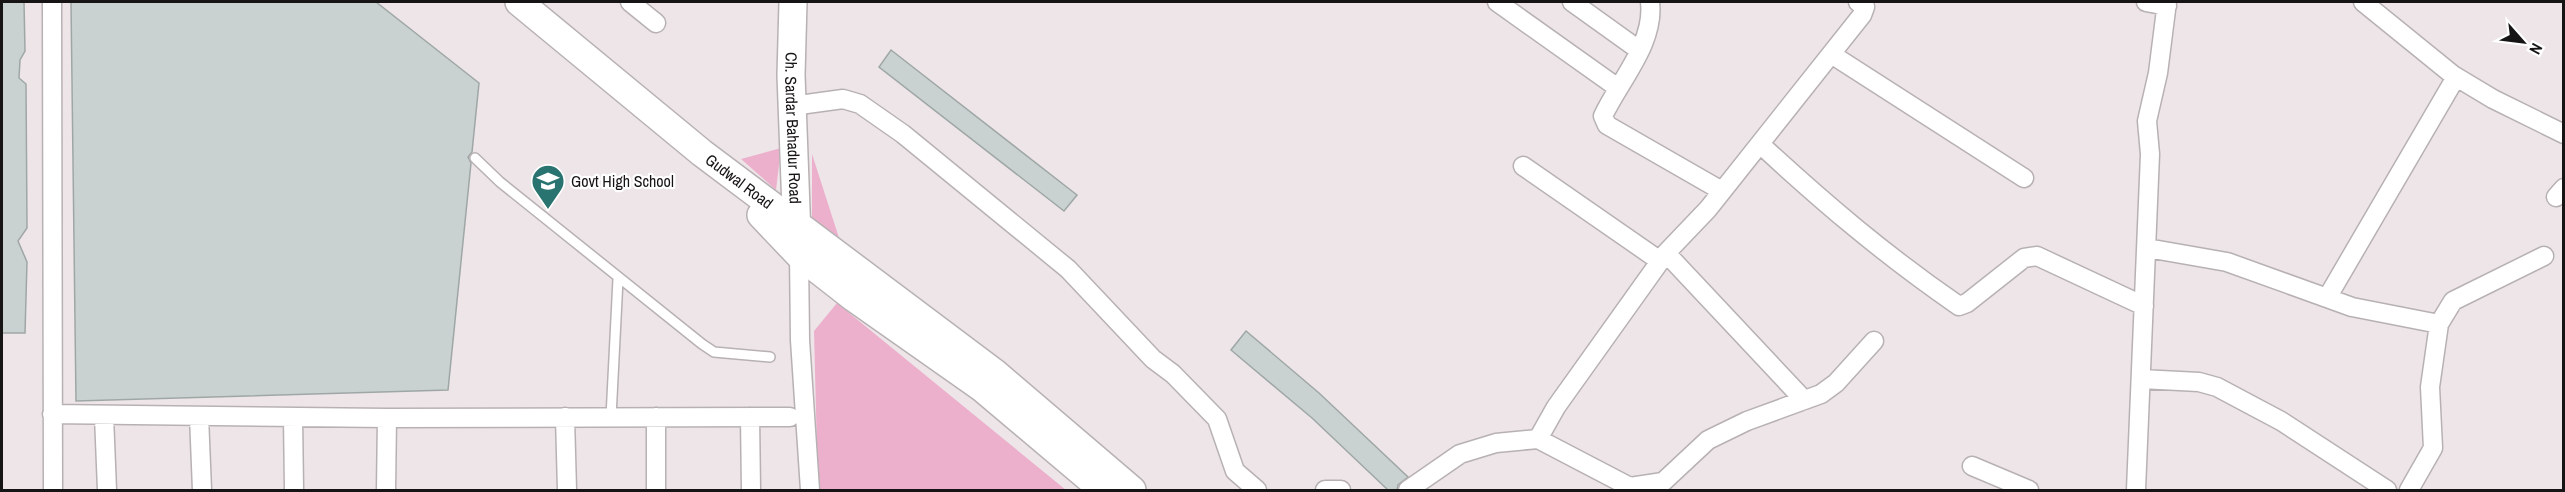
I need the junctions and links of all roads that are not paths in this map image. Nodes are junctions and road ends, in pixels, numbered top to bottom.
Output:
1 (52, 2) edge
2 (519, 2) edge
3 (630, 2) edge
4 (793, 2) edge
5 (1497, 2) edge
6 (1572, 2) edge
7 (1650, 2) edge
8 (1858, 2) edge
9 (2146, 2) edge
10 (2363, 2) edge
11 (2167, 4) edge
12 (656, 23) dead end
13 (1639, 50) junction
14 (1832, 54) junction
15 (2456, 76) junction
16 (1618, 87) junction
17 (792, 106) junction
18 (2564, 134) edge
19 (1760, 144) junction
20 (702, 153) junction
21 (475, 158) dead end
22 (1523, 166) dead end
23 (2024, 178) dead end
24 (1722, 192) junction
25 (796, 225) junction
26 (2147, 248) junction
27 (799, 255) junction
28 (2544, 256) dead end
29 (1663, 257) junction
30 (618, 279) junction
31 (2327, 298) junction
32 (2144, 306) junction
33 (2439, 324) junction
34 (1874, 341) dead end
35 (770, 357) dead end
36 (2141, 379) junction
37 (1804, 400) junction
38 (52, 414) junction
39 (105, 416) junction
40 (200, 416) junction
41 (293, 417) junction
42 (565, 417) junction
43 (611, 417) junction
44 (656, 417) junction
45 (750, 417) junction
46 (790, 417) dead end
47 (387, 418) junction
48 (1538, 439) junction
49 (1972, 466) dead end
50 (1630, 489) edge
51 (53, 490) edge
52 (107, 490) edge
53 (202, 490) edge
54 (294, 490) edge
55 (386, 490) edge
56 (567, 490) edge
57 (656, 490) edge
58 (751, 490) edge
59 (810, 490) edge
60 (1102, 490) edge
61 (1132, 490) edge
62 (1257, 490) edge
63 (1325, 490) edge
64 (1341, 490) edge
65 (1408, 490) edge
66 (2029, 490) edge
67 (2136, 490) edge
68 (2386, 490) edge
69 (2409, 490) edge

1 - 38 street
2 - 20 main road
3 - 12 street
4 - 17 main road, Ch. Sardar Bahadur Road
5 - 16 street
6 - 13 street
7 - 13 street
8 - 14 street
9 - 11 street
10 - 15 street
11 - 26 street
13 - 16 street
14 - 19 street
14 - 23 street
15 - 18 street
15 - 31 street
16 - 24 street
17 - 25 main road, Ch. Sardar Bahadur Road
17 - 62 street
19 - 24 street
19 - 32 street
20 - 25 main road, Gudwal Road
20 - 27 main road, Gudwal Road
21 - 30 lane
22 - 29 street
24 - 29 street
25 - 27 main road, Ch. Sardar Bahadur Road
25 - 61 main road, Gudwal Road
26 - 31 street
26 - 32 street
27 - 59 street
27 - 60 main road, Gudwal Road
28 - 33 street
29 - 37 street
29 - 48 street
30 - 35 lane
30 - 43 lane
31 - 33 street
32 - 36 street
33 - 69 street
34 - 37 street
36 - 67 street
36 - 68 street
37 - 50 street
38 - 39 street
38 - 51 street
39 - 40 street
39 - 52 street
40 - 41 street
40 - 53 street
41 - 47 street
41 - 54 street
42 - 43 street
42 - 47 street
42 - 56 street
43 - 44 street
44 - 45 street
44 - 57 street
45 - 46 street
45 - 58 street
47 - 55 street
48 - 50 street
48 - 65 street
49 - 66 street
63 - 64 street

